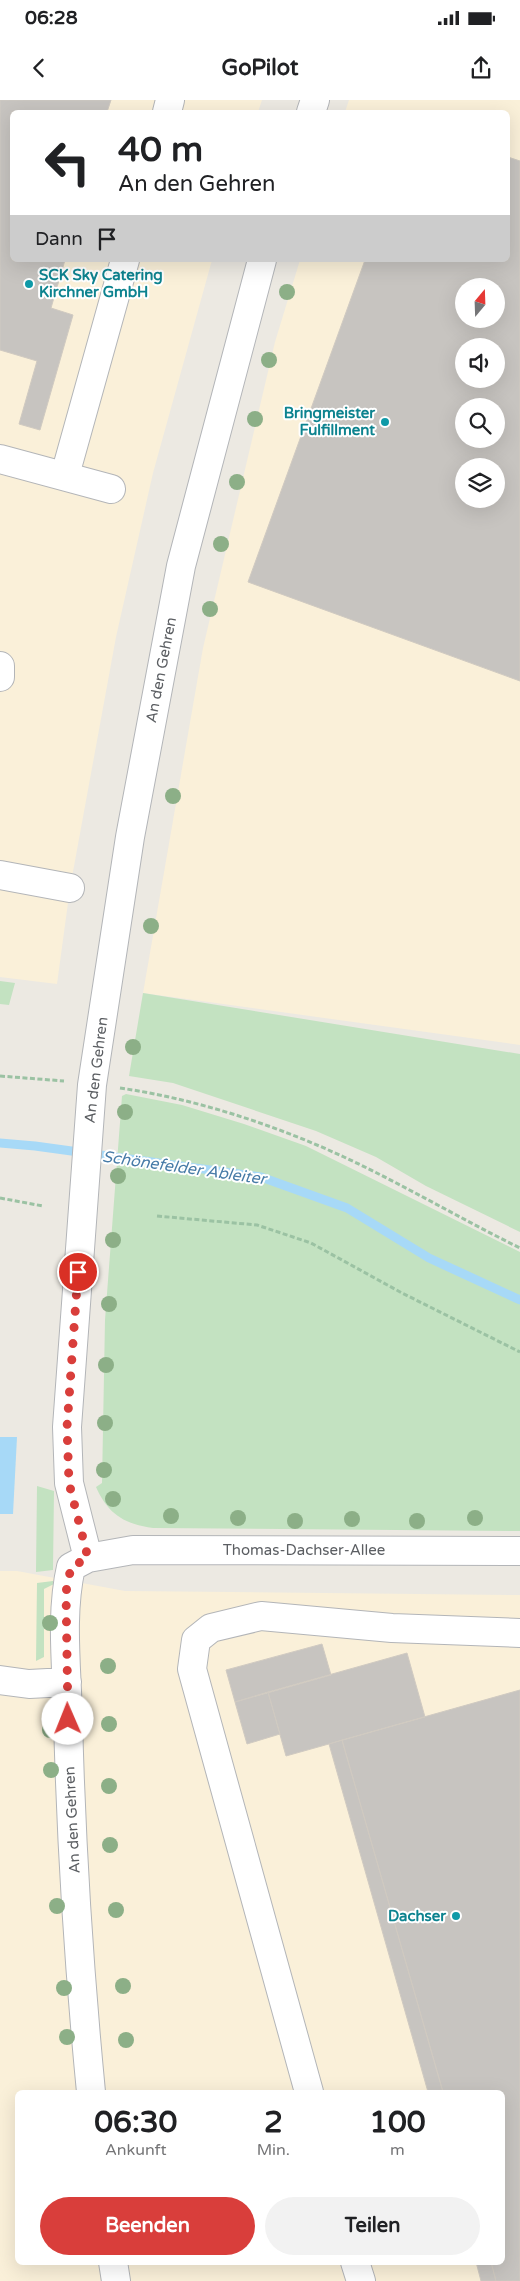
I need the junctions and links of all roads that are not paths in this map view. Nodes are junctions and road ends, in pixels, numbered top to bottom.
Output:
1 (124, 262) edge
2 (261, 262) edge
3 (0, 459) edge
4 (65, 475) junction
5 (111, 488) dead end
6 (0, 666) edge
7 (0, 677) edge
8 (0, 875) edge
9 (70, 888) dead end
10 (520, 1551) edge
11 (88, 1558) junction
12 (520, 1634) edge
13 (0, 1680) edge
14 (67, 1682) junction
15 (91, 2090) edge
16 (308, 2090) edge
17 (113, 2265) edge
18 (356, 2265) edge
19 (116, 2281) edge
20 (360, 2281) edge

1 - 4 street
2 - 11 street, An den Gehren
3 - 4 street
4 - 5 street
6 - 7 street
8 - 9 street
10 - 11 street, Thomas-Dachser-Allee
11 - 14 street, An den Gehren
12 - 16 street
13 - 14 street
14 - 15 street, An den Gehren
17 - 19 street
18 - 20 street

